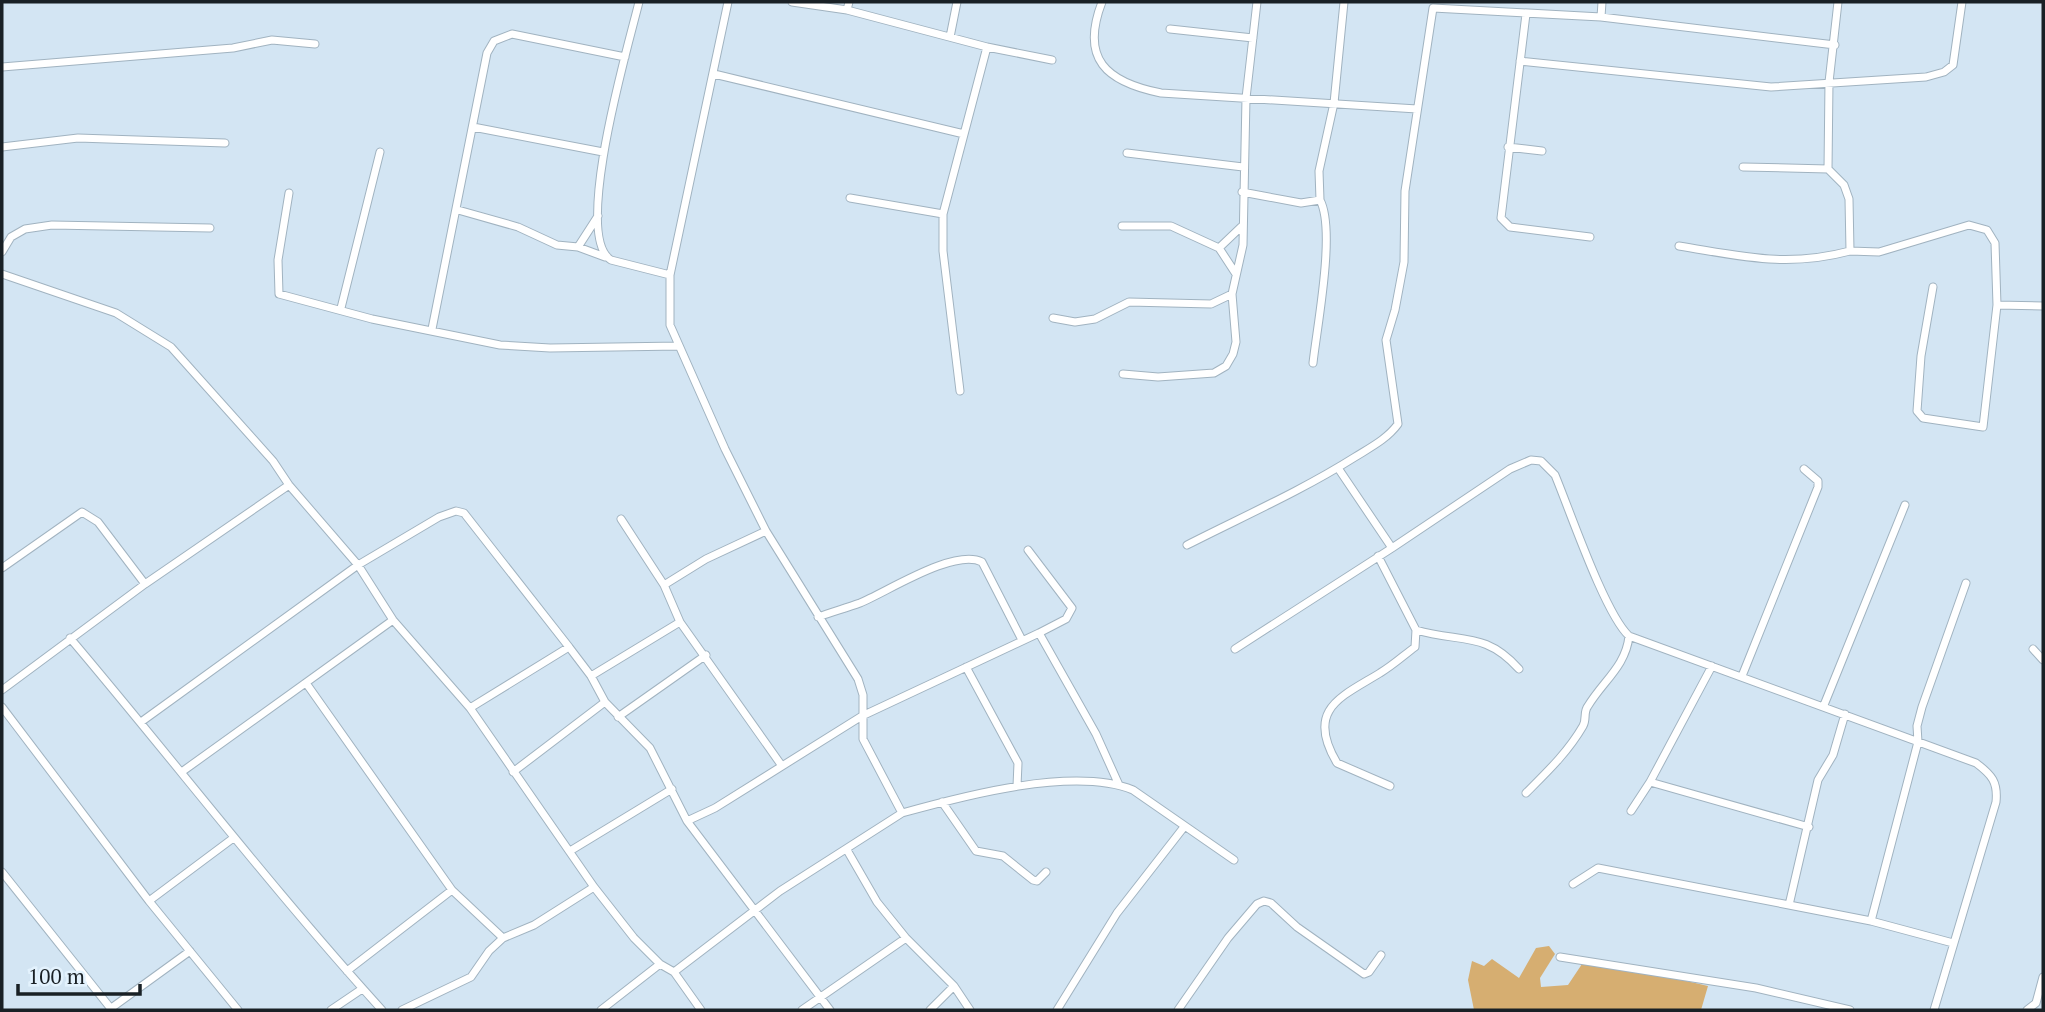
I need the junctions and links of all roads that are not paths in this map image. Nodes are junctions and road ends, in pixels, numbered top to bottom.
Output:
1 (639, 2) edge
2 (729, 2) edge
3 (792, 2) edge
4 (957, 2) edge
5 (1102, 2) edge
6 (1257, 2) edge
7 (1344, 2) edge
8 (1602, 2) edge
9 (1838, 2) edge
10 (1962, 2) edge
11 (1433, 5) edge
12 (848, 6) edge
13 (1526, 14) junction
14 (1601, 17) junction
15 (1170, 29) dead end
16 (950, 37) junction
17 (1253, 37) junction
18 (315, 44) dead end
19 (1835, 45) junction
20 (987, 47) junction
21 (625, 57) junction
22 (1052, 60) dead end
23 (1520, 61) junction
24 (2, 67) edge
25 (714, 74) junction
26 (1829, 82) junction
27 (1246, 98) junction
28 (1334, 103) junction
29 (1417, 108) junction
30 (473, 127) junction
31 (964, 134) junction
32 (225, 142) dead end
33 (1508, 147) junction
34 (2, 148) edge
35 (1542, 150) dead end
36 (380, 152) dead end
37 (603, 152) junction
38 (1127, 153) dead end
39 (1243, 167) junction
40 (1743, 167) dead end
41 (1828, 169) junction
42 (1242, 192) junction
43 (289, 193) dead end
44 (850, 198) dead end
45 (1321, 200) junction
46 (458, 210) junction
47 (943, 214) junction
48 (598, 216) junction
49 (1122, 226) dead end
50 (1241, 227) junction
51 (210, 228) dead end
52 (1590, 237) dead end
53 (1679, 246) dead end
54 (578, 247) junction
55 (1219, 248) junction
56 (1850, 251) junction
57 (2, 252) edge
58 (605, 257) junction
59 (2, 274) edge
60 (670, 275) junction
61 (1236, 275) junction
62 (1933, 287) dead end
63 (1232, 294) junction
64 (1997, 306) junction
65 (2043, 306) edge
66 (341, 308) junction
67 (1053, 318) dead end
68 (432, 329) junction
69 (679, 346) junction
70 (1313, 363) dead end
71 (1123, 374) dead end
72 (960, 391) dead end
73 (1338, 468) junction
74 (1804, 469) dead end
75 (289, 485) junction
76 (1905, 505) dead end
77 (621, 519) dead end
78 (766, 531) junction
79 (1187, 545) dead end
80 (1392, 548) junction
81 (1028, 550) dead end
82 (1378, 556) junction
83 (358, 565) junction
84 (2, 568) edge
85 (1966, 583) dead end
86 (145, 584) junction
87 (664, 585) junction
88 (818, 617) junction
89 (393, 620) junction
90 (680, 622) junction
91 (1416, 630) junction
92 (1040, 633) junction
93 (1629, 636) junction
94 (70, 638) junction
95 (1022, 640) junction
96 (569, 647) junction
97 (1235, 649) dead end
98 (2033, 649) dead end
99 (706, 655) junction
100 (2043, 660) edge
101 (1712, 666) junction
102 (966, 667) junction
103 (1519, 669) dead end
104 (592, 676) junction
105 (1742, 676) junction
106 (306, 683) junction
107 (2, 689) edge
108 (605, 702) junction
109 (1824, 705) junction
110 (2, 707) edge
111 (470, 708) junction
112 (1845, 713) junction
113 (862, 716) junction
114 (618, 717) junction
115 (141, 722) junction
116 (1918, 742) junction
117 (782, 766) junction
118 (183, 771) junction
119 (513, 772) junction
120 (1650, 782) junction
121 (1119, 785) junction
122 (1017, 786) junction
123 (1390, 786) dead end
124 (672, 789) junction
125 (1526, 793) dead end
126 (942, 802) junction
127 (1631, 811) dead end
128 (902, 813) junction
129 (687, 821) junction
130 (1184, 827) junction
131 (1808, 827) junction
132 (232, 839) junction
133 (847, 849) junction
134 (570, 851) junction
135 (1234, 860) dead end
136 (2, 872) edge
137 (1046, 873) dead end
138 (1573, 884) dead end
139 (594, 887) junction
140 (452, 890) junction
141 (149, 901) junction
142 (1789, 905) junction
143 (756, 909) junction
144 (1871, 921) junction
145 (906, 938) junction
146 (503, 939) junction
147 (1953, 943) junction
148 (190, 951) junction
149 (1381, 955) dead end
150 (1560, 957) dead end
151 (660, 964) junction
152 (346, 971) junction
153 (674, 972) junction
154 (2043, 977) edge
155 (954, 986) junction
156 (362, 989) junction
157 (818, 998) junction
158 (111, 1009) edge
159 (238, 1010) edge
160 (331, 1010) edge
161 (382, 1010) edge
162 (402, 1010) edge
163 (601, 1010) edge
164 (701, 1010) edge
165 (802, 1010) edge
166 (830, 1010) edge
167 (930, 1010) edge
168 (970, 1010) edge
169 (1057, 1010) edge
170 (1178, 1010) edge
171 (1850, 1010) edge
172 (1934, 1010) edge
173 (2027, 1010) edge

1 - 21 street
2 - 25 street
3 - 12 street
4 - 16 street
5 - 27 street
6 - 17 street
7 - 28 street
8 - 14 street
9 - 19 street
10 - 26 street
11 - 13 street
11 - 29 street
12 - 16 street
13 - 14 street
13 - 23 street
14 - 19 street
15 - 17 street
16 - 20 street
17 - 27 street
18 - 24 street
19 - 26 street
20 - 22 street
20 - 31 street
21 - 30 street
21 - 37 street
23 - 26 street
23 - 33 street
25 - 31 street
25 - 60 street
26 - 41 street
27 - 28 street
27 - 39 street
28 - 29 street
28 - 45 street
29 - 73 street
30 - 37 street
30 - 46 street
31 - 47 street
32 - 34 street
33 - 35 street
33 - 52 street
36 - 66 street
37 - 48 street
38 - 39 street
39 - 42 street
40 - 41 street
41 - 56 street
42 - 45 street
42 - 50 street
43 - 66 street
44 - 47 street
45 - 70 street
46 - 54 street
46 - 68 street
47 - 72 street
48 - 54 street
48 - 58 street
49 - 55 street
50 - 55 street
50 - 61 street
51 - 57 street
53 - 56 street
54 - 58 street
55 - 61 street
56 - 64 street
58 - 60 street
59 - 75 street
60 - 69 street
61 - 63 street
62 - 64 street
63 - 67 street
63 - 71 street
64 - 65 street
66 - 68 street
68 - 69 street
69 - 78 street
73 - 79 street
73 - 80 street
74 - 105 street
75 - 83 street
75 - 86 street
76 - 109 street
77 - 87 street
78 - 87 street
78 - 88 street
80 - 82 street
80 - 93 street
81 - 92 street
82 - 91 street
82 - 97 street
83 - 89 street
83 - 96 street
83 - 115 street
84 - 86 street
85 - 116 street
86 - 94 street
87 - 90 street
88 - 95 street
88 - 113 street
89 - 106 street
89 - 111 street
90 - 99 street
90 - 104 street
91 - 103 street
91 - 123 street
92 - 95 street
92 - 121 street
93 - 101 street
93 - 125 street
94 - 107 street
94 - 115 street
95 - 102 street
96 - 104 street
96 - 111 street
98 - 100 street
99 - 114 street
99 - 117 street
101 - 105 street
101 - 120 street
102 - 113 street
102 - 122 street
104 - 108 street
105 - 109 street
106 - 118 street
106 - 140 street
108 - 114 street
108 - 119 street
109 - 112 street
110 - 141 street
111 - 119 street
112 - 116 street
112 - 131 street
113 - 117 street
113 - 128 street
114 - 124 street
115 - 118 street
116 - 144 street
116 - 147 street
117 - 129 street
118 - 132 street
119 - 134 street
120 - 127 street
120 - 131 street
121 - 122 street
121 - 130 street
122 - 126 street
124 - 129 street
124 - 134 street
126 - 128 street
126 - 137 street
128 - 133 street
129 - 143 street
130 - 135 street
130 - 169 street
131 - 142 street
132 - 141 street
132 - 152 street
133 - 143 street
133 - 145 street
134 - 139 street
136 - 158 street
138 - 142 street
139 - 146 street
139 - 151 street
140 - 146 street
140 - 152 street
141 - 148 street
142 - 144 street
143 - 153 street
143 - 157 street
144 - 147 street
145 - 155 street
145 - 157 street
146 - 162 street
147 - 172 street
148 - 158 street
148 - 159 street
149 - 170 street
150 - 171 street
151 - 153 street
151 - 163 street
152 - 156 street
153 - 164 street
154 - 173 street
155 - 167 street
155 - 168 street
156 - 160 street
156 - 161 street
157 - 165 street
157 - 166 street

